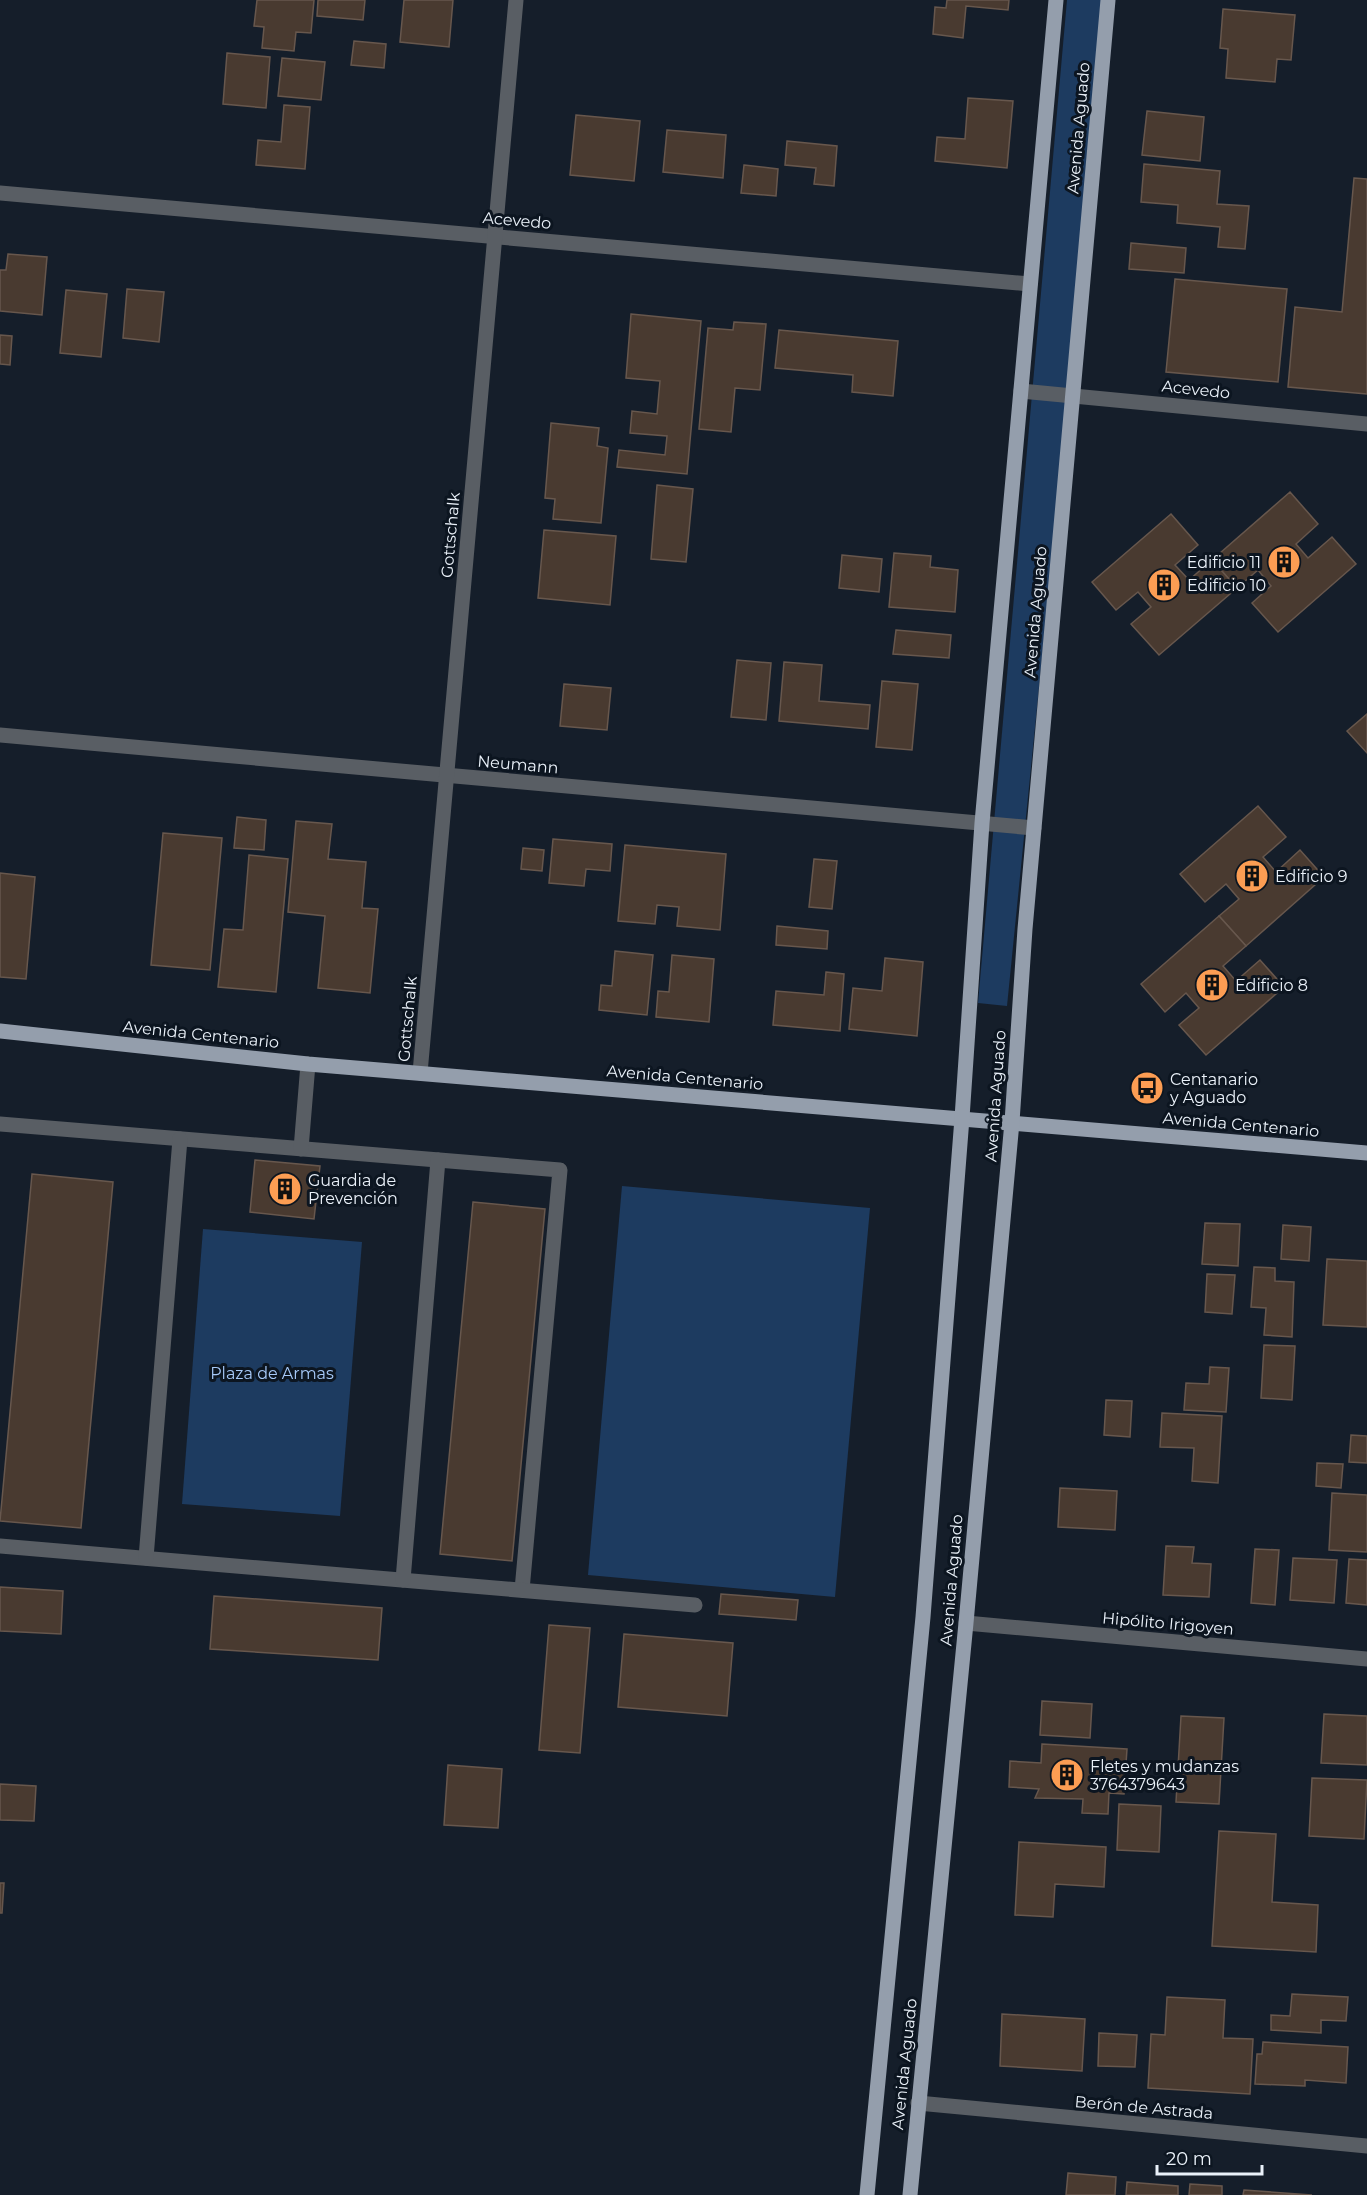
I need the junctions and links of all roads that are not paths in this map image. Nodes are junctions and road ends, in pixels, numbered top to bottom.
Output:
1 (516, 0) edge
2 (1056, 0) edge
3 (1108, 0) edge
4 (0, 192) edge
5 (495, 236) junction
6 (1030, 284) junction
7 (1021, 391) junction
8 (1072, 395) junction
9 (1367, 424) edge
10 (0, 735) edge
11 (447, 775) junction
12 (982, 823) junction
13 (1034, 828) junction
14 (0, 1031) edge
15 (308, 1064) junction
16 (420, 1073) junction
17 (962, 1118) junction
18 (1011, 1122) junction
19 (0, 1124) edge
20 (180, 1139) junction
21 (302, 1149) junction
22 (1367, 1153) edge
23 (438, 1160) junction
24 (0, 1546) edge
25 (146, 1558) junction
26 (403, 1580) junction
27 (522, 1590) junction
28 (694, 1605) dead end
29 (966, 1623) junction
30 (1367, 1659) edge
31 (918, 2103) junction
32 (1367, 2146) edge
33 (867, 2195) edge
34 (910, 2195) edge

1 - 5 street, Gottschalk
2 - 6 main road, Avenida Aguado
3 - 8 main road, Avenida Aguado
4 - 5 street, Acevedo
5 - 6 street, Acevedo
5 - 11 street, Gottschalk
6 - 7 main road, Avenida Aguado
7 - 8 street, Acevedo
7 - 12 main road, Avenida Aguado
8 - 9 street, Acevedo
8 - 13 main road, Avenida Aguado
10 - 11 street, Neumann
11 - 12 street, Neumann
11 - 16 street, Gottschalk
12 - 13 street, Neumann
12 - 17 main road, Avenida Aguado
13 - 18 main road, Avenida Aguado
14 - 15 main road, Avenida Centenario
15 - 16 main road, Avenida Centenario
15 - 21 street
16 - 17 main road, Avenida Centenario
17 - 18 main road, Avenida Centenario
17 - 33 main road, Avenida Aguado
18 - 22 main road, Avenida Centenario
18 - 29 main road, Avenida Aguado
19 - 20 street
20 - 21 street
20 - 25 street
21 - 23 street
23 - 26 street
23 - 27 street
24 - 25 street
25 - 26 street
26 - 27 street
27 - 28 street
29 - 30 street, Hipólito Irigoyen
29 - 31 main road, Avenida Aguado
31 - 32 street, Berón de Astrada
31 - 34 main road, Avenida Aguado

